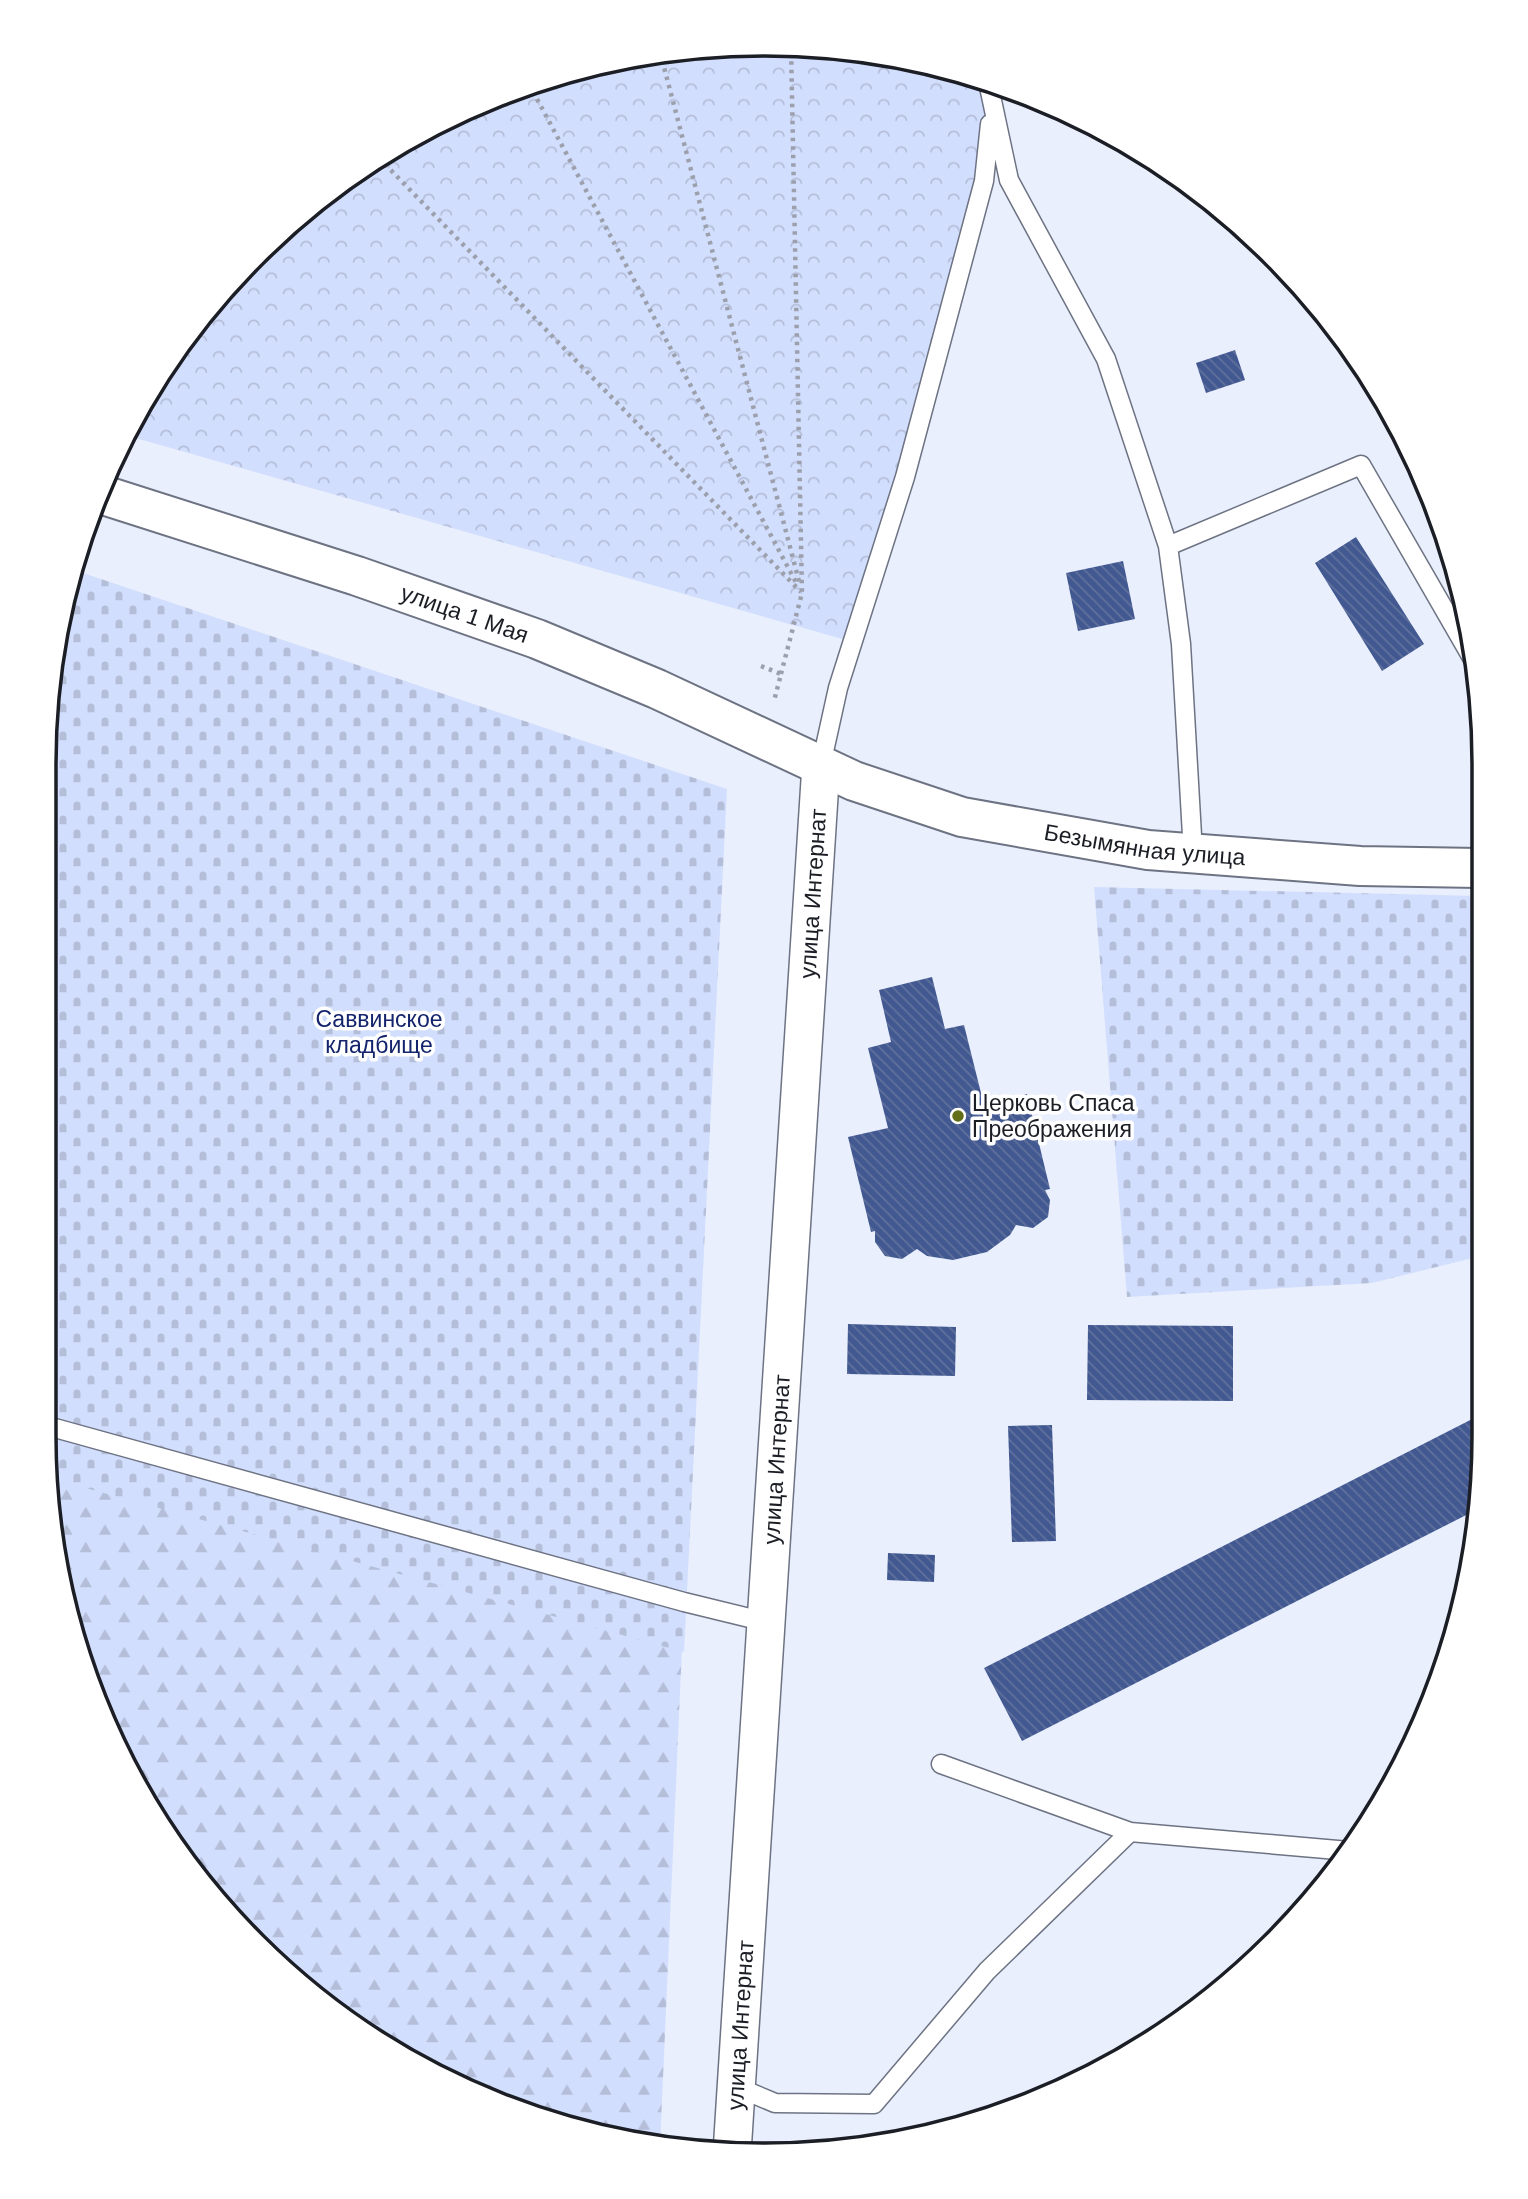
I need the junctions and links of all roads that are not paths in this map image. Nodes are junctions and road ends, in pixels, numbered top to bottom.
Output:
1 (990, 93) edge
2 (992, 110) junction
3 (109, 497) edge
4 (1168, 545) junction
5 (1460, 636) edge
6 (821, 765) junction
7 (1193, 853) junction
8 (1472, 867) edge
9 (56, 1428) edge
10 (766, 1622) junction
11 (940, 1765) dead end
12 (1130, 1832) junction
13 (1337, 1850) edge
14 (737, 2087) junction
15 (733, 2142) edge

1 - 2 lane
2 - 4 lane
2 - 6 lane
3 - 6 street, улица 1 Мая
4 - 5 lane
4 - 7 lane
6 - 7 street, Безымянная улица
6 - 10 street, улица Интернат
7 - 8 street, Безымянная улица
9 - 10 lane
10 - 14 street, улица Интернат
11 - 12 lane
12 - 13 lane
12 - 14 lane
14 - 15 street, улица Интернат

